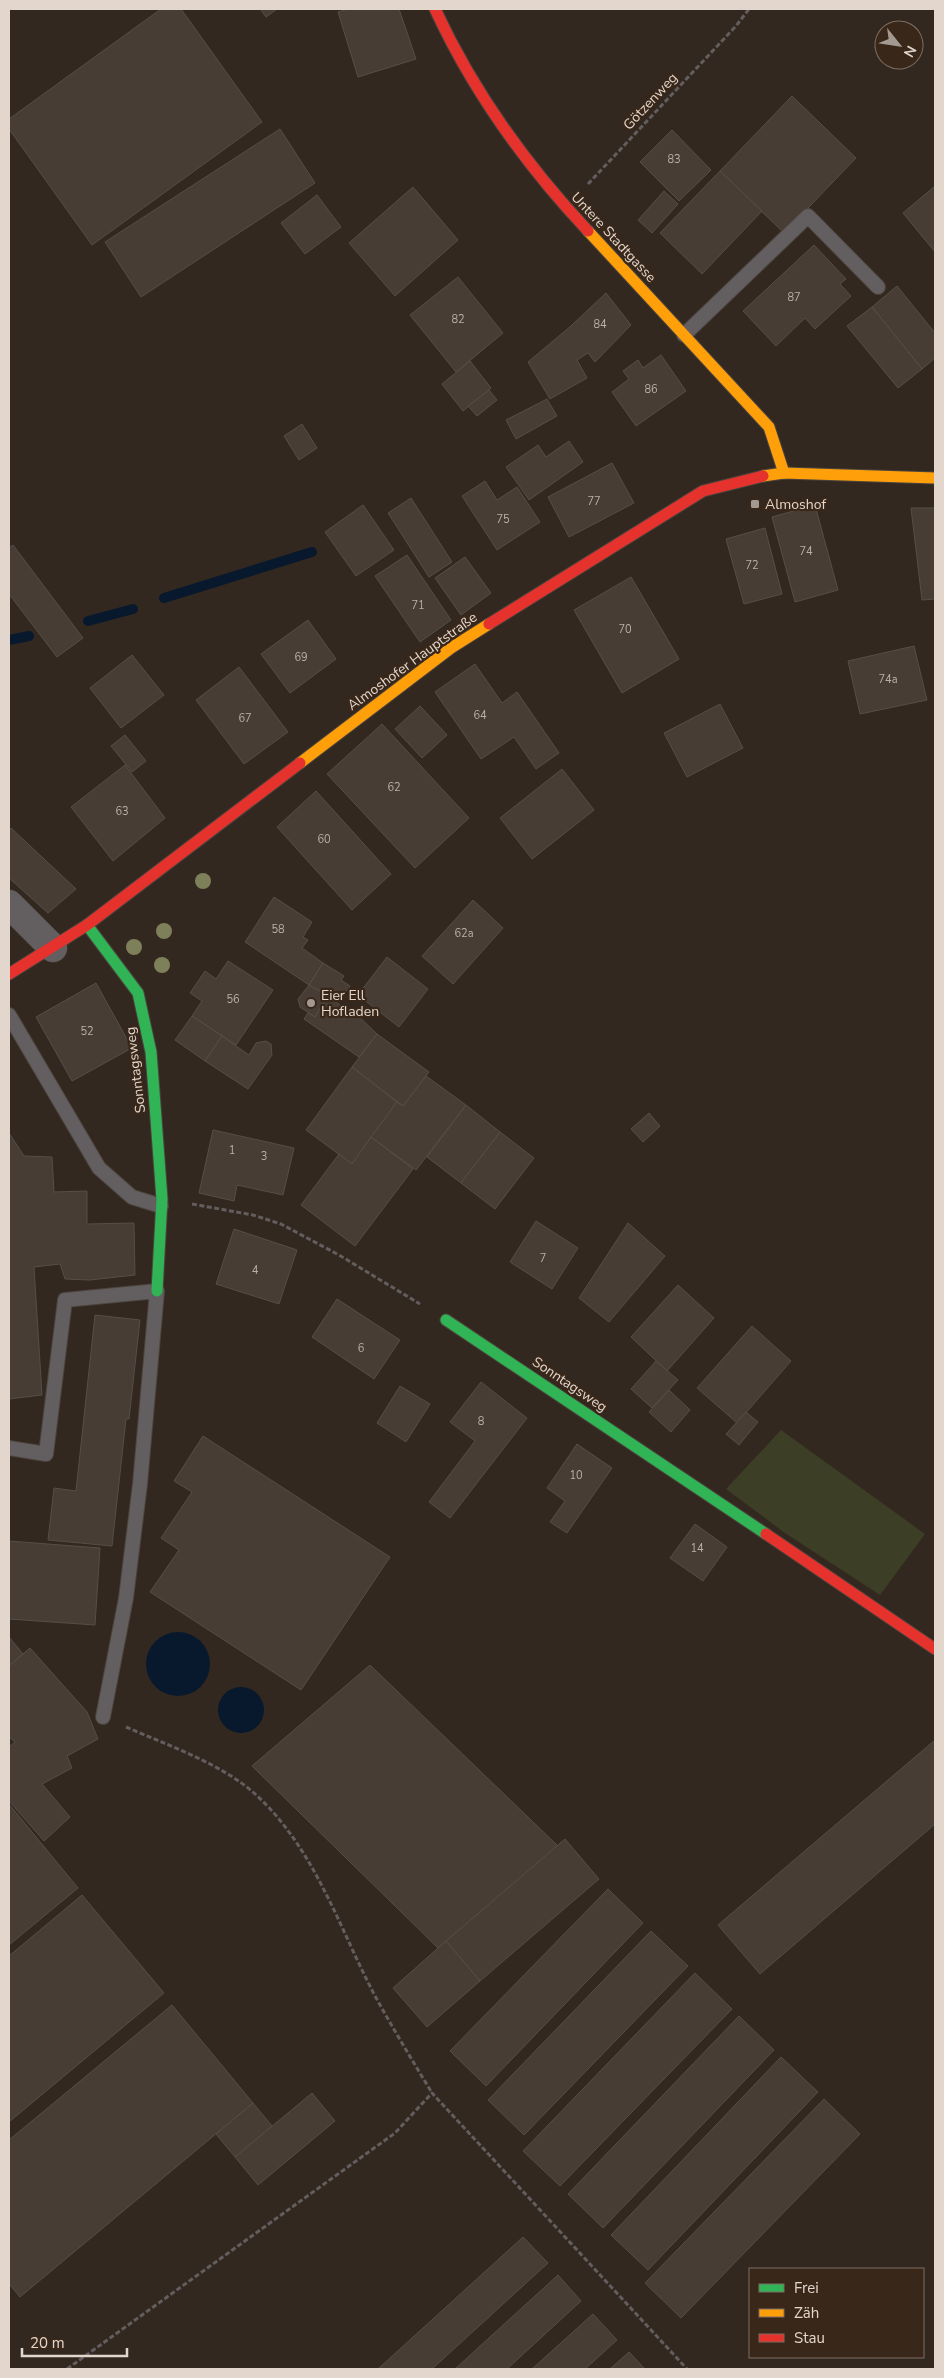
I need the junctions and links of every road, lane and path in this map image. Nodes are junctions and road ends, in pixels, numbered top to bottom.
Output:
1 (435, 9) edge
2 (749, 9) edge
3 (566, 208) junction
4 (878, 287) dead end
5 (684, 335) junction
6 (784, 473) junction
7 (935, 478) edge
8 (9, 904) edge
9 (87, 925) junction
10 (53, 948) junction
11 (9, 974) edge
12 (9, 1016) edge
13 (162, 1202) junction
14 (157, 1291) junction
15 (446, 1320) joint
16 (9, 1448) edge
17 (935, 1649) edge
18 (102, 1717) joint
19 (432, 2093) junction
20 (67, 2369) edge
21 (687, 2369) edge

1 - 3 street, Untere Stadtgasse
2 - 3 path, Götzenweg
3 - 5 street, Untere Stadtgasse
4 - 5 lane
5 - 6 street, Untere Stadtgasse
6 - 7 street, Almoshofer Hauptstraße
6 - 9 street, Almoshofer Hauptstraße
8 - 10 street
9 - 10 street, Almoshofer Hauptstraße
9 - 13 street, Sonntagsweg
10 - 11 street, Almoshofer Hauptstraße
12 - 13 lane
13 - 14 street, Sonntagsweg
13 - 15 path
14 - 16 lane
14 - 18 lane
15 - 17 street, Sonntagsweg
18 - 19 path
19 - 20 path
19 - 21 path

